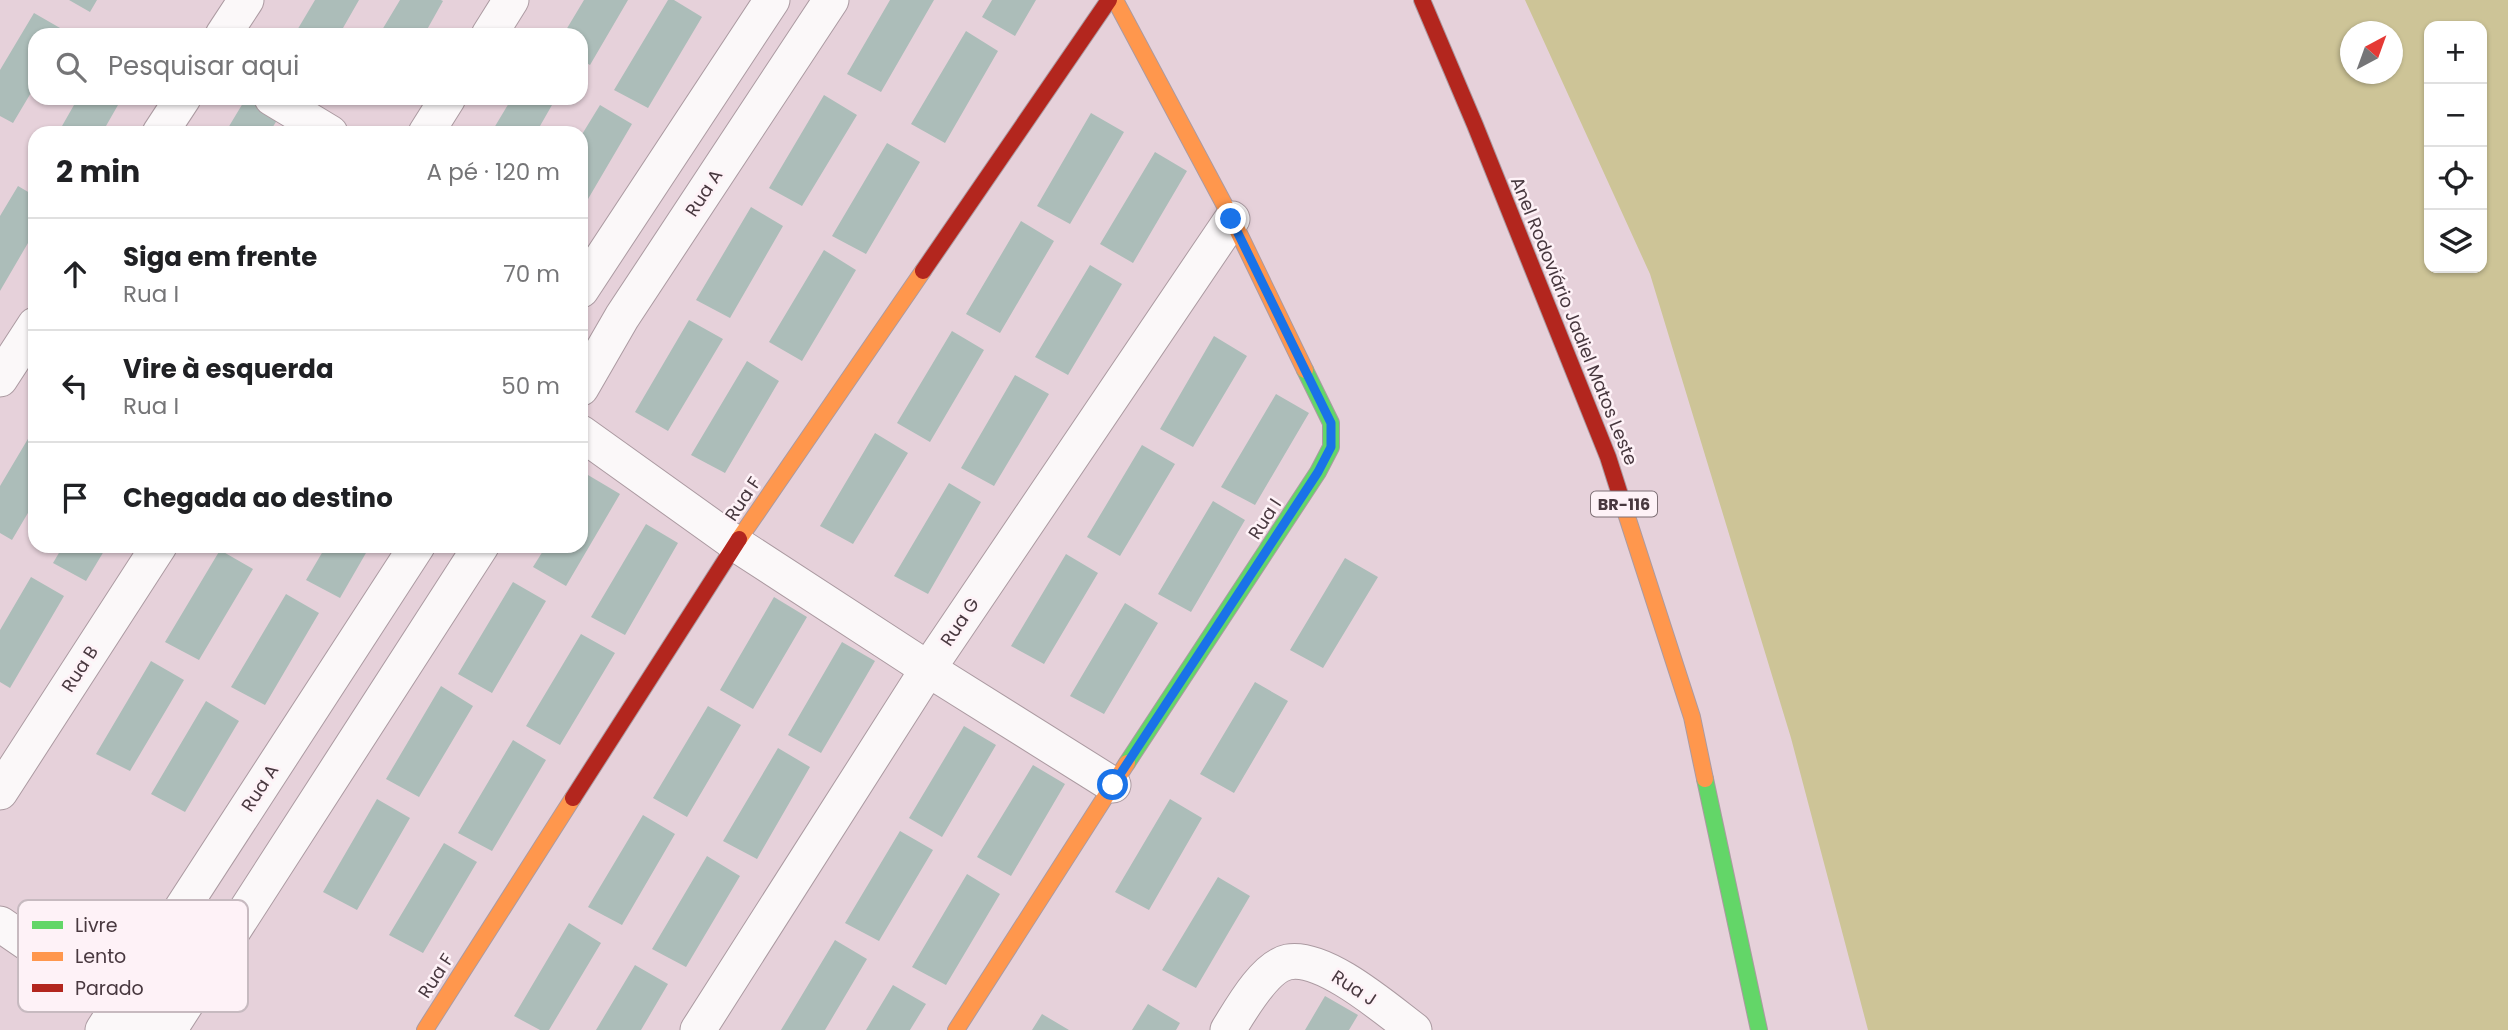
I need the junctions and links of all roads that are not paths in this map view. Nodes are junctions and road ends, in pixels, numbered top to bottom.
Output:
1 (246, 0) edge
2 (511, 0) edge
3 (772, 0) edge
4 (831, 0) edge
5 (1109, 0) edge
6 (1115, 0) edge
7 (1422, 0) edge
8 (228, 28) edge
9 (493, 28) edge
10 (178, 105) edge
11 (284, 105) edge
12 (444, 105) edge
13 (165, 126) edge
14 (318, 126) edge
15 (430, 126) edge
16 (1231, 219) junction
17 (588, 280) edge
18 (588, 295) edge
19 (622, 317) junction
20 (28, 337) edge
21 (588, 376) edge
22 (0, 379) edge
23 (588, 438) edge
24 (736, 544) junction
25 (154, 553) edge
26 (412, 553) edge
27 (476, 553) edge
28 (928, 669) junction
29 (1113, 785) junction
30 (0, 792) edge
31 (188, 900) edge
32 (248, 907) edge
33 (0, 924) edge
34 (18, 939) edge
35 (181, 1012) edge
36 (111, 1018) edge
37 (154, 1030) edge
38 (169, 1030) edge
39 (425, 1030) edge
40 (698, 1030) edge
41 (956, 1030) edge
42 (1228, 1030) edge
43 (1414, 1030) edge
44 (1759, 1030) edge

1 - 8 street
2 - 9 street
3 - 17 street
4 - 19 street, Rua A
5 - 24 main road, Rua F
6 - 16 main road, Rua I
7 - 44 main road, Anel Rodoviário Jadiel Matos Leste / BR-116
10 - 13 street
11 - 14 street
12 - 15 street
16 - 28 street, Rua G
16 - 29 main road, Rua I
18 - 19 street
19 - 21 street, Rua A
20 - 22 street
23 - 24 street
24 - 28 street
24 - 39 main road, Rua F
25 - 30 street, Rua B
26 - 31 street, Rua A
27 - 32 street
28 - 29 street
28 - 40 street, Rua G
29 - 41 main road, Rua I
33 - 34 street
35 - 38 street
36 - 37 street
42 - 43 street, Rua J

